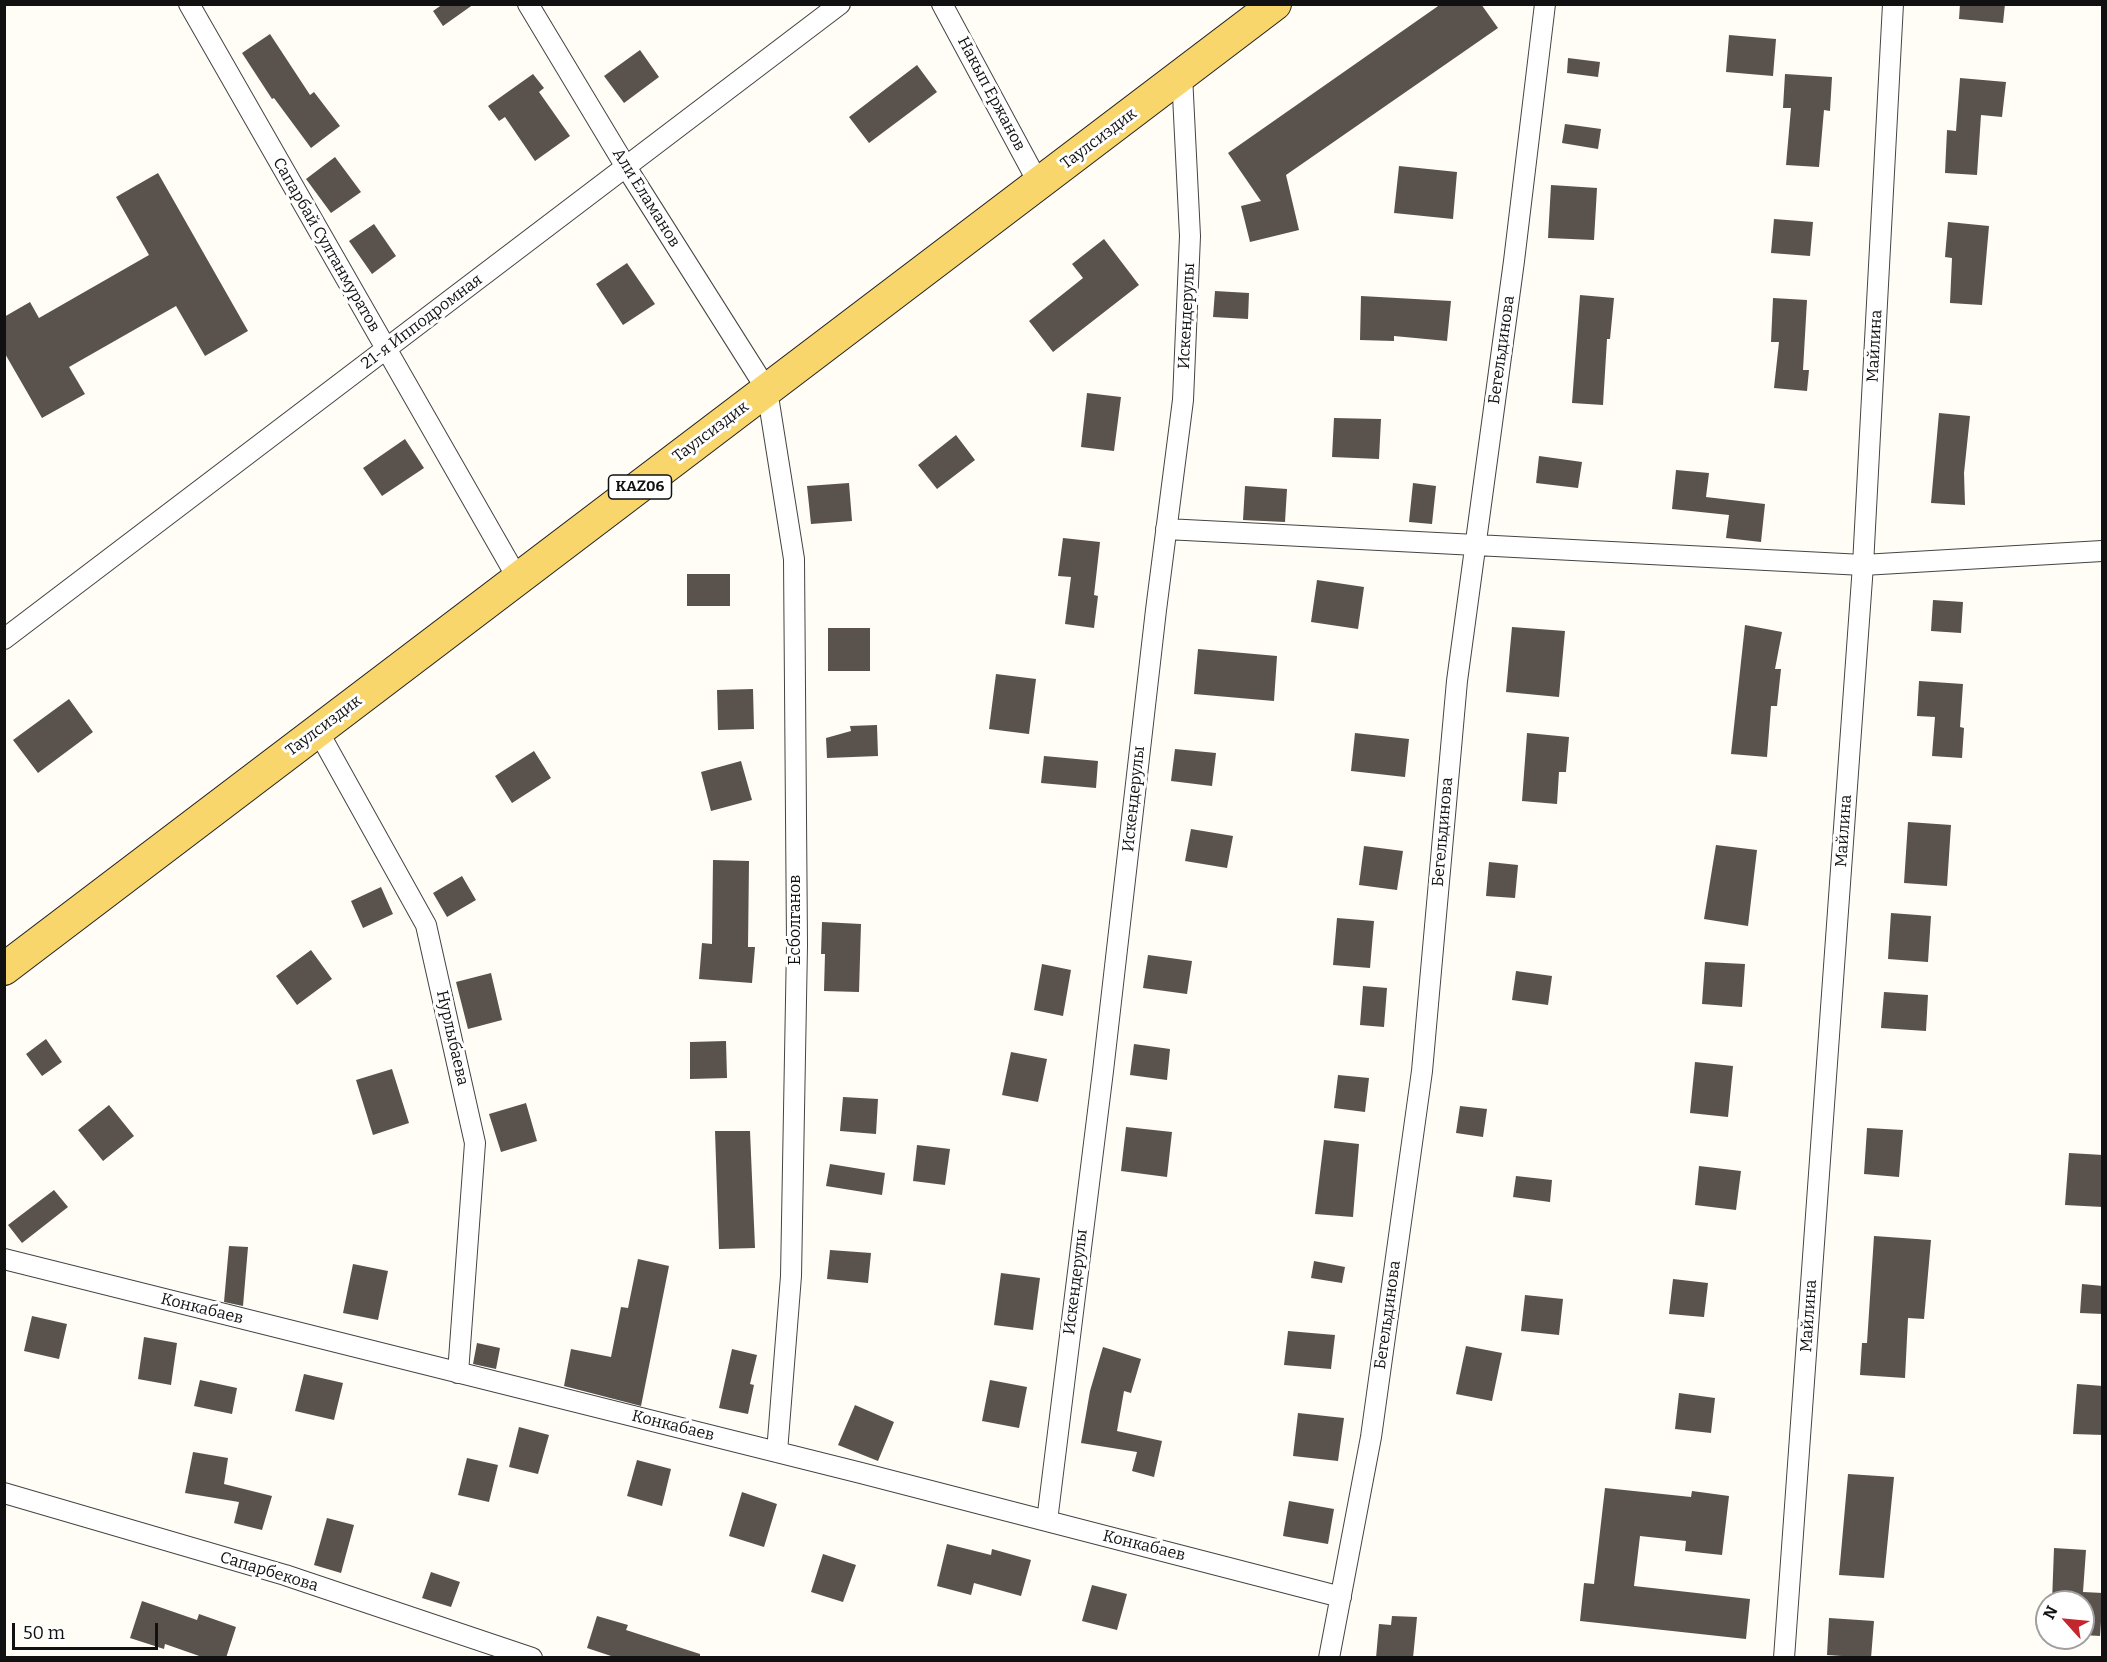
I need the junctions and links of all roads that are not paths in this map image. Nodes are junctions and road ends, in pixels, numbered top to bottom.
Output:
1 (189, 4) edge
2 (528, 4) edge
3 (840, 4) edge
4 (942, 4) edge
5 (1275, 4) edge
6 (1545, 4) edge
7 (1893, 4) edge
8 (1182, 75) junction
9 (626, 167) junction
10 (1039, 184) junction
11 (386, 349) junction
12 (767, 390) junction
13 (1166, 529) junction
14 (1475, 546) junction
15 (2103, 551) edge
16 (1863, 566) junction
17 (518, 579) junction
18 (4, 639) edge
19 (318, 731) junction
20 (4, 969) edge
21 (4, 1259) edge
22 (458, 1373) junction
23 (777, 1452) junction
24 (4, 1493) edge
25 (1047, 1521) junction
26 (1341, 1597) junction
27 (532, 1658) edge
28 (1329, 1658) edge
29 (1784, 1658) edge

1 - 11 street, Сапарбай Султанмуратов
2 - 9 street, Али Еламанов
3 - 9 street, 21-я Ипподромная
4 - 10 street, Накып Ержанов
5 - 8 main road, Таулсиздик / KAZ06
6 - 14 street, Бегельдинова
7 - 16 street, Майлина
8 - 10 main road, Таулсиздик / KAZ06
8 - 13 street, Искендерулы
9 - 11 street, 21-я Ипподромная
9 - 12 street, Али Еламанов
10 - 12 main road, Таулсиздик / KAZ06
11 - 17 street, Сапарбай Султанмуратов
11 - 18 street, 21-я Ипподромная
12 - 17 main road, Таулсиздик / KAZ06
12 - 23 street, Есболганов
13 - 14 street
13 - 25 street, Искендерулы
14 - 16 street
14 - 26 street, Бегельдинова
15 - 16 street
16 - 29 street, Майлина
17 - 19 main road, Таулсиздик / KAZ06
19 - 20 main road, Таулсиздик / KAZ06
19 - 22 street, Нурлыбаева
21 - 22 street, Конкабаев
22 - 23 street, Конкабаев
23 - 25 street, Конкабаев
24 - 27 street, Сапарбекова
25 - 26 street, Конкабаев
26 - 28 street, Бегельдинова

